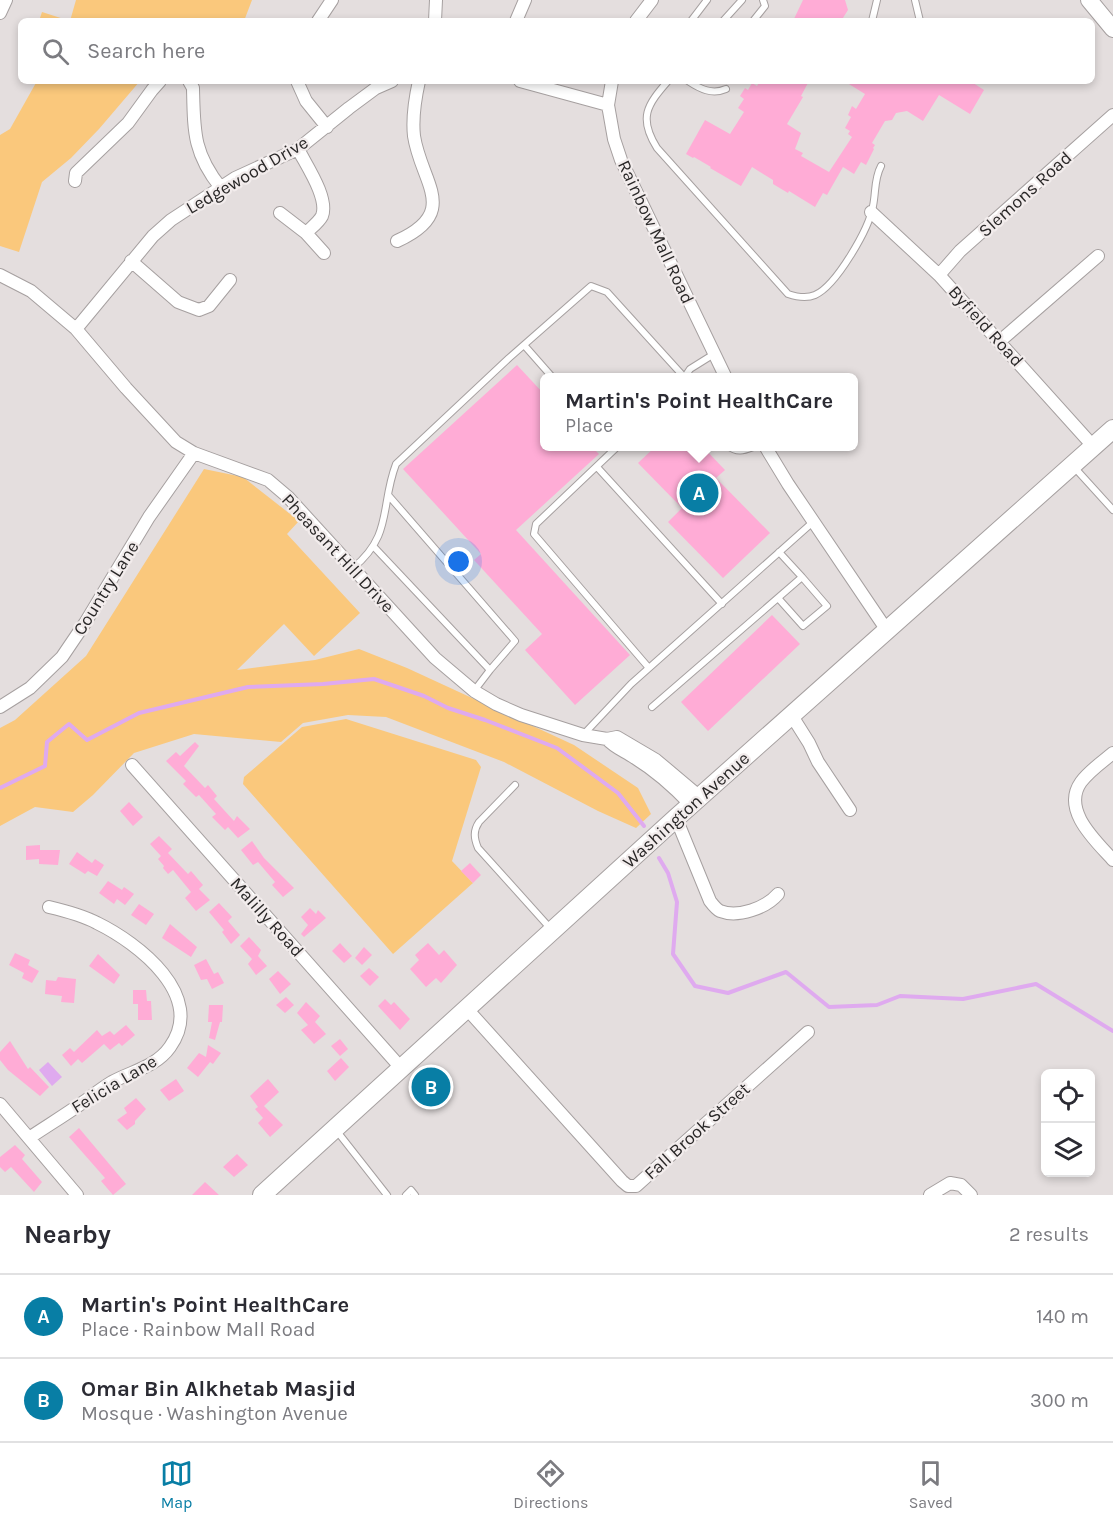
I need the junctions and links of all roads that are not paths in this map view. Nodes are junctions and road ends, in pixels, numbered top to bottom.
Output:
1 (6, 0) edge
2 (332, 0) edge
3 (436, 0) edge
4 (525, 0) edge
5 (652, 0) edge
6 (707, 0) edge
7 (742, 0) edge
8 (763, 0) edge
9 (877, 0) edge
10 (915, 0) edge
11 (1089, 0) edge
12 (0, 13) edge
13 (320, 18) edge
14 (435, 18) edge
15 (517, 18) edge
16 (638, 18) edge
17 (693, 18) edge
18 (728, 18) edge
19 (755, 18) edge
20 (873, 18) edge
21 (919, 18) edge
22 (1113, 29) edge
23 (157, 84) edge
24 (191, 84) edge
25 (298, 84) edge
26 (385, 84) edge
27 (531, 84) edge
28 (612, 84) edge
29 (666, 84) edge
30 (693, 84) edge
31 (418, 85) edge
32 (726, 89) dead end
33 (608, 105) junction
34 (1113, 115) edge
35 (327, 127) junction
36 (298, 149) junction
37 (881, 166) dead end
38 (75, 181) dead end
39 (221, 188) junction
40 (872, 212) junction
41 (280, 213) dead end
42 (306, 233) junction
43 (397, 241) dead end
44 (324, 253) dead end
45 (1098, 256) dead end
46 (131, 261) junction
47 (0, 275) edge
48 (939, 275) junction
49 (230, 280) dead end
50 (76, 329) junction
51 (1000, 341) junction
52 (524, 345) junction
53 (714, 354) junction
54 (549, 373) edge
55 (681, 373) edge
56 (688, 373) edge
57 (724, 373) edge
58 (1113, 429) edge
59 (1093, 446) junction
60 (613, 451) edge
61 (768, 451) edge
62 (194, 453) junction
63 (1072, 465) junction
64 (597, 467) junction
65 (388, 496) junction
66 (1113, 510) edge
67 (814, 522) junction
68 (374, 547) junction
69 (779, 552) junction
70 (352, 568) junction
71 (802, 577) junction
72 (778, 598) junction
73 (722, 604) junction
74 (886, 629) junction
75 (649, 669) junction
76 (490, 670) junction
77 (474, 691) junction
78 (0, 707) edge
79 (652, 707) dead end
80 (792, 716) junction
81 (583, 735) junction
82 (1113, 753) edge
83 (132, 765) dead end
84 (515, 785) dead end
85 (696, 801) junction
86 (850, 810) dead end
87 (676, 818) junction
88 (1113, 860) edge
89 (778, 894) dead end
90 (49, 907) dead end
91 (553, 931) junction
92 (467, 1009) junction
93 (808, 1032) dead end
94 (402, 1069) junction
95 (0, 1104) edge
96 (336, 1130) junction
97 (29, 1138) junction
98 (77, 1195) edge
99 (262, 1195) edge
100 (387, 1195) edge
101 (406, 1195) edge
102 (415, 1195) edge
103 (930, 1195) edge
104 (971, 1195) edge

1 - 12 street
2 - 13 street
3 - 14 street
4 - 15 street
5 - 16 street
6 - 17 lane
7 - 18 lane
8 - 19 lane
9 - 20 lane
10 - 21 lane
11 - 22 main road
23 - 38 street
24 - 39 street
25 - 35 street
26 - 35 street, Ledgewood Drive
27 - 33 street
28 - 33 street, Rainbow Mall Road
29 - 40 lane
30 - 32 lane
31 - 43 street
33 - 53 street, Rainbow Mall Road
34 - 48 street, Slemons Road
35 - 36 street, Ledgewood Drive
36 - 39 street, Ledgewood Drive
36 - 42 street
37 - 40 lane
39 - 46 street, Ledgewood Drive
40 - 48 street, Byfield Road
41 - 42 street
42 - 44 street
45 - 51 street
46 - 49 street
46 - 50 street, Ledgewood Drive
47 - 50 street, Pheasant Hill Drive
48 - 51 street, Byfield Road
50 - 62 street, Pheasant Hill Drive
51 - 59 street, Byfield Road
52 - 54 lane
52 - 55 lane
52 - 65 lane
53 - 56 lane
53 - 57 street, Rainbow Mall Road
58 - 59 main road, Washington Avenue
59 - 63 main road, Washington Avenue
60 - 64 lane
61 - 67 street
62 - 70 street, Pheasant Hill Drive
62 - 78 street, Country Lane
63 - 66 lane
63 - 74 main road, Washington Avenue
64 - 73 lane
64 - 75 lane
65 - 68 lane
65 - 76 lane
67 - 69 lane
67 - 74 street
68 - 70 lane
68 - 76 lane
69 - 71 lane
69 - 73 lane
70 - 77 street, Pheasant Hill Drive
71 - 72 lane
71 - 72 lane
72 - 79 lane
73 - 75 lane
74 - 80 main road, Washington Avenue
75 - 81 lane
76 - 77 lane
77 - 81 street, Pheasant Hill Drive
80 - 85 main road, Washington Avenue
80 - 86 street
81 - 85 street, Pheasant Hill Drive
82 - 88 street
83 - 94 street, Malilly Road
84 - 91 lane
85 - 87 main road, Washington Avenue
87 - 89 street
87 - 91 main road, Washington Avenue
90 - 97 street, Felicia Lane
91 - 92 main road, Washington Avenue
92 - 93 street, Fall Brook Street
92 - 94 main road, Washington Avenue
94 - 96 main road, Washington Avenue
95 - 97 street
96 - 99 main road, Washington Avenue
96 - 100 lane
97 - 98 street
101 - 102 lane
103 - 104 street

